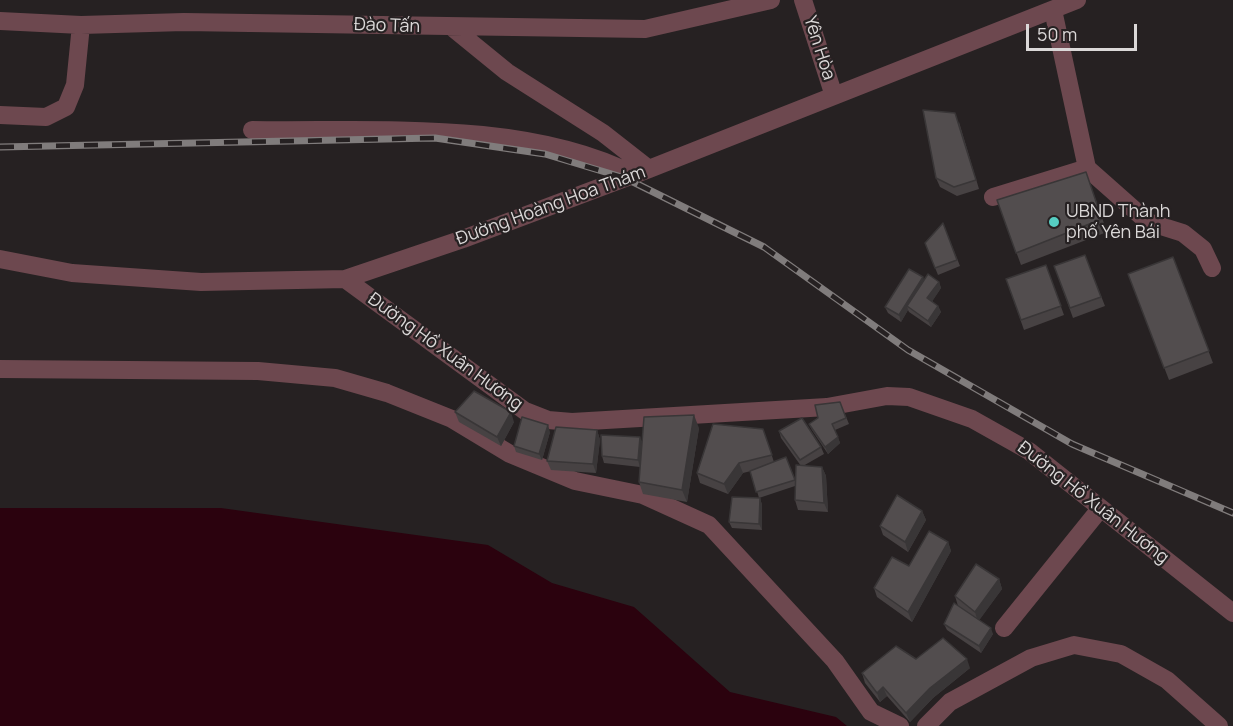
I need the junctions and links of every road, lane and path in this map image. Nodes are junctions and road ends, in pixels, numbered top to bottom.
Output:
1 (771, 0) edge
2 (803, 0) edge
3 (1077, 0) edge
4 (1053, 10) junction
5 (0, 21) edge
6 (81, 24) junction
7 (453, 28) junction
8 (834, 96) junction
9 (0, 115) edge
10 (252, 130) dead end
11 (1087, 168) junction
12 (641, 172) junction
13 (993, 197) dead end
14 (0, 259) edge
15 (1212, 267) dead end
16 (345, 279) junction
17 (0, 369) edge
18 (1100, 509) junction
19 (1233, 613) edge
20 (1004, 628) dead end
21 (900, 726) edge
22 (926, 726) edge
23 (1219, 726) edge

1 - 7 street, Đào Tấn
2 - 8 street, Yên Hòa
3 - 4 street, Đường Hoàng Hoa Thám
4 - 8 street, Đường Hoàng Hoa Thám
4 - 11 street
5 - 6 street, Đào Tấn
6 - 7 street, Đào Tấn
6 - 9 street
7 - 12 street
8 - 12 street, Đường Hoàng Hoa Thám
10 - 12 street
11 - 13 street
11 - 15 street
12 - 16 street, Đường Hoàng Hoa Thám
14 - 16 street, Đường Hoàng Hoa Thám
16 - 18 street, Đường Hồ Xuân Hương
17 - 21 street
18 - 19 street, Đường Hồ Xuân Hương
18 - 20 street
22 - 23 street

